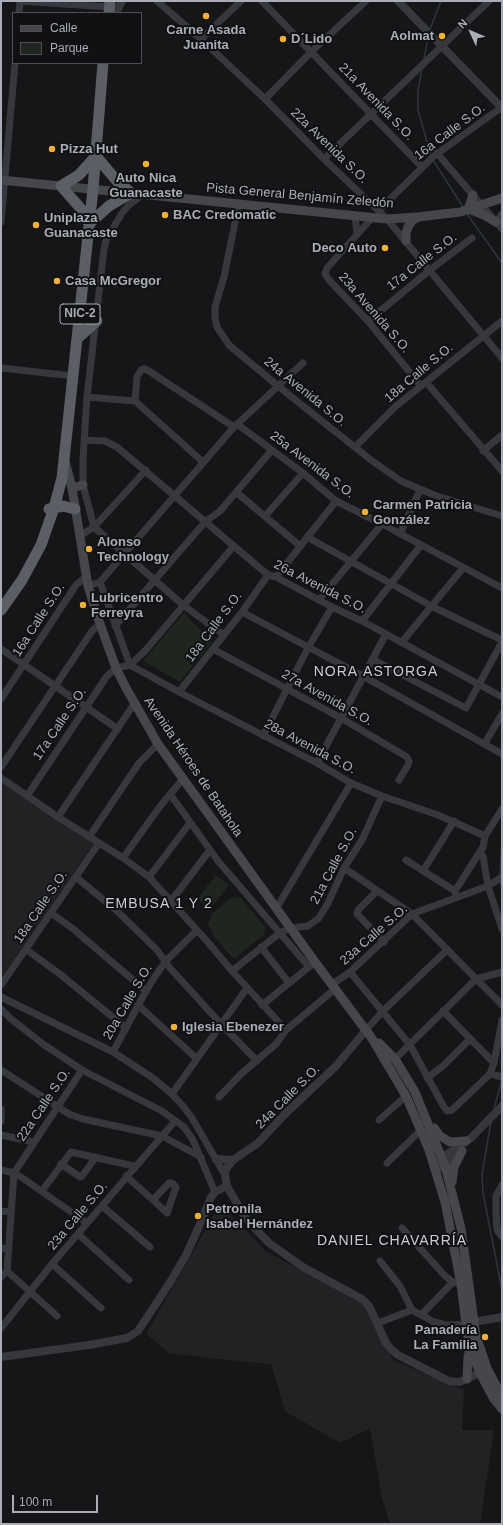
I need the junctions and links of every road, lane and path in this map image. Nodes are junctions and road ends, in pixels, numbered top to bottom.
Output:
1 (122, 1) edge
2 (157, 1) edge
3 (241, 1) edge
4 (262, 1) edge
5 (366, 1) edge
6 (398, 1) edge
7 (489, 1) edge
8 (19, 2) edge
9 (111, 9) edge
10 (201, 39) junction
11 (442, 46) junction
12 (312, 52) junction
13 (15, 64) edge
14 (103, 64) edge
15 (265, 99) junction
16 (502, 108) edge
17 (371, 115) junction
18 (96, 156) junction
19 (433, 157) junction
20 (324, 159) junction
21 (422, 167) junction
22 (3, 180) edge
23 (61, 186) junction
24 (93, 189) junction
25 (136, 194) junction
26 (473, 195) junction
27 (502, 198) edge
28 (239, 203) junction
29 (481, 205) junction
30 (379, 210) junction
31 (466, 210) junction
32 (502, 214) edge
33 (355, 216) junction
34 (418, 217) junction
35 (372, 218) junction
36 (387, 219) junction
37 (1, 222) edge
38 (89, 224) junction
39 (499, 226) edge
40 (357, 234) junction
41 (472, 238) dead end
42 (406, 240) junction
43 (430, 270) junction
44 (97, 321) junction
45 (368, 321) junction
46 (502, 321) edge
47 (484, 335) junction
48 (77, 339) junction
49 (502, 358) edge
50 (303, 363) dead end
51 (1, 368) edge
52 (73, 376) junction
53 (423, 384) junction
54 (278, 386) junction
55 (87, 397) junction
56 (135, 401) junction
57 (236, 426) junction
58 (502, 435) edge
59 (84, 440) junction
60 (355, 448) junction
61 (272, 450) junction
62 (483, 451) junction
63 (63, 454) junction
64 (203, 462) junction
65 (146, 470) junction
66 (502, 471) edge
67 (303, 473) junction
68 (83, 485) junction
69 (72, 488) junction
70 (420, 490) junction
71 (236, 492) junction
72 (175, 495) junction
73 (336, 501) junction
74 (51, 509) junction
75 (75, 509) junction
76 (265, 516) junction
77 (502, 516) edge
78 (205, 522) junction
79 (382, 524) junction
80 (94, 527) junction
81 (400, 534) junction
82 (80, 536) junction
83 (307, 537) junction
84 (421, 545) junction
85 (300, 546) junction
86 (233, 547) junction
87 (125, 554) junction
88 (351, 561) junction
89 (463, 568) junction
90 (268, 575) junction
91 (276, 577) junction
92 (155, 580) junction
93 (87, 581) junction
94 (100, 582) junction
95 (392, 583) junction
96 (502, 588) edge
97 (1, 598) edge
98 (319, 600) junction
99 (183, 605) junction
100 (433, 606) junction
101 (332, 607) junction
102 (1, 610) edge
103 (242, 612) junction
104 (362, 621) junction
105 (100, 624) junction
106 (115, 626) junction
107 (386, 634) junction
108 (224, 635) junction
109 (502, 641) edge
110 (402, 642) junction
111 (308, 648) junction
112 (1, 649) edge
113 (213, 649) junction
114 (372, 659) junction
115 (24, 664) junction
116 (130, 665) junction
117 (116, 668) junction
118 (363, 676) junction
119 (479, 684) junction
120 (55, 686) junction
121 (286, 690) junction
122 (179, 692) junction
123 (502, 697) edge
124 (1, 699) edge
125 (134, 704) junction
126 (86, 708) junction
127 (502, 714) edge
128 (341, 718) junction
129 (118, 729) junction
130 (263, 736) junction
131 (158, 744) junction
132 (485, 744) junction
133 (502, 754) edge
134 (317, 763) junction
135 (1, 767) edge
136 (1, 778) edge
137 (183, 779) junction
138 (399, 780) dead end
139 (351, 783) junction
140 (170, 794) junction
141 (27, 796) junction
142 (382, 796) junction
143 (502, 809) edge
144 (58, 817) junction
145 (454, 821) junction
146 (190, 823) junction
147 (485, 836) junction
148 (89, 837) junction
149 (99, 843) junction
150 (210, 850) junction
151 (480, 852) junction
152 (123, 858) junction
153 (406, 860) dead end
154 (344, 868) junction
155 (423, 870) junction
156 (76, 877) junction
157 (149, 877) junction
158 (502, 877) edge
159 (492, 884) junction
160 (377, 891) junction
161 (456, 894) junction
162 (171, 901) junction
163 (276, 909) junction
164 (51, 913) junction
165 (412, 914) junction
166 (291, 928) junction
167 (502, 929) edge
168 (197, 930) junction
169 (281, 932) junction
170 (384, 942) junction
171 (261, 947) junction
172 (27, 950) junction
173 (447, 950) junction
174 (166, 961) junction
175 (312, 964) junction
176 (232, 971) junction
177 (350, 972) junction
178 (502, 972) edge
179 (476, 980) junction
180 (289, 983) junction
181 (1, 985) edge
182 (333, 987) junction
183 (247, 988) junction
184 (146, 991) junction
185 (1, 997) edge
186 (138, 1005) junction
187 (262, 1005) junction
188 (502, 1005) edge
189 (1, 1009) edge
190 (383, 1011) junction
191 (443, 1012) junction
192 (502, 1020) edge
193 (221, 1024) junction
194 (126, 1028) junction
195 (286, 1030) junction
196 (369, 1034) junction
197 (470, 1039) junction
198 (410, 1045) junction
199 (113, 1052) junction
200 (196, 1058) junction
201 (395, 1059) junction
202 (257, 1061) junction
203 (494, 1063) junction
204 (1, 1070) edge
205 (82, 1070) junction
206 (490, 1074) junction
207 (501, 1077) edge
208 (427, 1078) junction
209 (172, 1094) junction
210 (406, 1096) junction
211 (219, 1097) dead end
212 (502, 1106) edge
213 (57, 1107) junction
214 (1, 1109) edge
215 (427, 1119) junction
216 (379, 1120) dead end
217 (1, 1121) edge
218 (175, 1121) junction
219 (421, 1130) junction
220 (1, 1135) edge
221 (162, 1136) junction
222 (469, 1139) junction
223 (33, 1142) junction
224 (462, 1151) junction
225 (96, 1157) junction
226 (201, 1157) junction
227 (216, 1159) junction
228 (233, 1160) junction
229 (443, 1162) junction
230 (387, 1163) dead end
231 (61, 1164) junction
232 (134, 1166) junction
233 (435, 1167) junction
234 (1, 1170) edge
235 (14, 1173) junction
236 (225, 1175) junction
237 (126, 1176) junction
238 (502, 1185) edge
239 (227, 1186) junction
240 (452, 1190) junction
241 (42, 1191) junction
242 (216, 1192) junction
243 (153, 1200) dead end
244 (102, 1206) junction
245 (1, 1211) edge
246 (11, 1212) junction
247 (87, 1224) junction
248 (402, 1228) dead end
249 (78, 1234) junction
250 (502, 1237) edge
251 (150, 1247) dead end
252 (1, 1248) edge
253 (9, 1249) junction
254 (380, 1261) dead end
255 (52, 1264) junction
256 (7, 1270) junction
257 (1, 1277) edge
258 (129, 1280) dead end
259 (457, 1283) junction
260 (30, 1291) junction
261 (101, 1308) dead end
262 (412, 1310) junction
263 (421, 1315) junction
264 (57, 1316) dead end
265 (502, 1317) edge
266 (378, 1323) junction
267 (470, 1323) junction
268 (1, 1328) edge
269 (470, 1348) junction
270 (1, 1357) edge
271 (483, 1371) junction
272 (467, 1379) junction
273 (502, 1397) edge
274 (502, 1409) edge

1 - 9 street
2 - 10 street, 22a Avenida S.O.
3 - 10 street
4 - 12 street, 21a Avenida S.O.
5 - 12 street
6 - 11 street
7 - 11 street
8 - 9 street
10 - 15 street, 22a Avenida S.O.
11 - 16 street
11 - 17 street
12 - 15 street
12 - 17 street, 21a Avenida S.O.
13 - 22 street
14 - 18 highway, NIC-2
15 - 20 street, 22a Avenida S.O.
16 - 19 street, 16a Calle S.O.
17 - 20 street
17 - 21 street, 21a Avenida S.O.
18 - 23 highway
18 - 24 highway, NIC-2
18 - 25 highway
19 - 21 street, 16a Calle S.O.
19 - 26 street
20 - 30 street, 22a Avenida S.O.
21 - 30 street, 16a Calle S.O.
22 - 23 main road, Pista General Benjamín Zeledón
22 - 37 street
23 - 24 main road, Pista General Benjamín Zeledón
23 - 38 highway
24 - 25 main road, Pista General Benjamín Zeledón
24 - 38 highway, NIC-2
25 - 28 main road, Pista General Benjamín Zeledón
25 - 38 highway
25 - 44 street
26 - 29 street
26 - 31 main road
27 - 29 main road, Pista General Benjamín Zeledón
28 - 33 main road, Pista General Benjamín Zeledón
28 - 54 street, 24a Avenida S.O.
29 - 31 main road, Pista General Benjamín Zeledón
29 - 39 street
30 - 36 street, 22a Avenida S.O.
31 - 34 main road, Pista General Benjamín Zeledón
31 - 39 main road
32 - 39 street
33 - 35 main road, Pista General Benjamín Zeledón
33 - 40 street
34 - 36 main road, Pista General Benjamín Zeledón
34 - 42 main road
35 - 36 main road, Pista General Benjamín Zeledón
35 - 40 street
36 - 42 street, 22a Avenida S.O.
38 - 48 highway, NIC-2
40 - 45 street, 23a Avenida S.O.
41 - 43 street, 17a Calle S.O.
42 - 43 street, 22a Avenida S.O.
43 - 45 street, 17a Calle S.O.
43 - 47 street, 22a Avenida S.O.
44 - 48 highway
44 - 55 street
45 - 53 street, 23a Avenida S.O.
46 - 47 street, 18a Calle S.O.
47 - 49 street, 22a Avenida S.O.
47 - 53 street, 18a Calle S.O.
48 - 52 highway, NIC-2
50 - 54 street
51 - 52 street
52 - 63 highway, NIC-2
53 - 60 street, 18a Calle S.O.
53 - 62 street, 23a Avenida S.O.
54 - 57 street
54 - 60 street, 24a Avenida S.O.
55 - 56 street
55 - 59 street
56 - 57 street, 25a Avenida S.O.
56 - 64 street
57 - 61 street, 25a Avenida S.O.
57 - 64 street
58 - 62 street
59 - 65 street, 26a Avenida S.O.
59 - 68 street
60 - 70 street, 24a Avenida S.O.
61 - 67 street, 25a Avenida S.O.
61 - 71 street
62 - 66 street, 23a Avenida S.O.
63 - 69 main road, Avenida Héroes de Batahola
63 - 74 highway, NIC-2
64 - 72 street
65 - 72 street, 26a Avenida S.O.
65 - 80 street
67 - 73 street, 25a Avenida S.O.
67 - 76 street
68 - 69 main road
68 - 80 street
69 - 75 main road, Avenida Héroes de Batahola
70 - 77 street, 24a Avenida S.O.
70 - 81 street
71 - 76 street
71 - 78 street
72 - 78 street, 26a Avenida S.O.
72 - 87 street
73 - 79 street, 25a Avenida S.O.
73 - 83 street
74 - 75 highway
74 - 97 highway, NIC-2
74 - 102 highway, NIC-2
75 - 82 main road, Avenida Héroes de Batahola
76 - 85 street
78 - 86 street, 26a Avenida S.O.
78 - 92 street
79 - 81 street, 25a Avenida S.O.
79 - 88 street
80 - 82 street
80 - 87 street
81 - 84 street, 25a Avenida S.O.
82 - 93 main road, Avenida Héroes de Batahola
83 - 85 street
83 - 88 street
84 - 89 street, 25a Avenida S.O.
84 - 95 street
85 - 91 street
86 - 90 street, 26a Avenida S.O.
86 - 99 street
87 - 92 street
87 - 94 street
88 - 95 street
88 - 98 street
89 - 96 street, 25a Avenida S.O.
89 - 100 street
90 - 91 street, 26a Avenida S.O.
90 - 103 street, 18a Calle S.O.
91 - 98 street, 26a Avenida S.O.
92 - 99 street
92 - 106 street
93 - 94 street
93 - 105 main road, Avenida Héroes de Batahola
93 - 115 street, 16a Calle S.O.
94 - 106 street
95 - 100 street
95 - 104 street
98 - 101 street, 26a Avenida S.O.
99 - 108 street
99 - 116 street
100 - 109 street
100 - 110 street
101 - 104 street, 26a Avenida S.O.
101 - 111 street
103 - 108 street, 18a Calle S.O.
103 - 111 street
104 - 107 street, 26a Avenida S.O.
105 - 117 main road, Avenida Héroes de Batahola
105 - 120 street
106 - 116 street
107 - 110 street, 26a Avenida S.O.
107 - 114 street
108 - 113 street, 18a Calle S.O.
109 - 119 street
110 - 119 street, 26a Avenida S.O.
111 - 118 street
111 - 121 street
112 - 115 street
113 - 121 street, 27a Avenida S.O.
113 - 122 street, 18a Calle S.O.
114 - 118 street
114 - 119 street
115 - 120 street
115 - 124 street, 16a Calle S.O.
116 - 117 street
116 - 122 street, 28a Avenida S.O.
117 - 125 main road, Avenida Héroes de Batahola
117 - 126 street, 17a Calle S.O.
118 - 128 street
118 - 132 street
119 - 123 street, 26a Avenida S.O.
120 - 126 street
120 - 135 street
121 - 128 street, 27a Avenida S.O.
121 - 130 street
122 - 130 street, 28a Avenida S.O.
125 - 129 street
125 - 131 main road, Avenida Héroes de Batahola
126 - 129 street
126 - 141 street, 17a Calle S.O.
127 - 132 street
128 - 134 street
128 - 138 street, 27a Avenida S.O.
129 - 144 street
130 - 134 street, 28a Avenida S.O.
131 - 137 main road, Avenida Héroes de Batahola
131 - 148 street
132 - 133 street
134 - 139 street, 28a Avenida S.O.
136 - 141 street
137 - 140 street
137 - 163 main road, Avenida Héroes de Batahola
139 - 142 street, 28a Avenida S.O.
139 - 163 street
140 - 146 street
140 - 152 street
141 - 144 street
142 - 145 street, 28a Avenida S.O.
142 - 154 street, 21a Calle S.O.
143 - 147 street
144 - 148 street
145 - 147 street, 28a Avenida S.O.
145 - 155 street
146 - 150 street
146 - 157 street
147 - 151 street
148 - 149 street
149 - 152 street
149 - 156 street, 18a Calle S.O.
150 - 162 street
150 - 169 street
151 - 159 street
151 - 161 street
152 - 157 street
153 - 155 street
154 - 160 street
154 - 166 street, 21a Calle S.O.
155 - 161 street
156 - 164 street, 18a Calle S.O.
156 - 174 street
157 - 162 street
158 - 159 street, 23a Calle S.O.
159 - 161 street, 23a Calle S.O.
159 - 167 street
160 - 165 street
160 - 170 street
161 - 165 street, 23a Calle S.O.
162 - 168 street
163 - 166 main road, Avenida Héroes de Batahola
164 - 172 street, 18a Calle S.O.
164 - 184 street
165 - 170 street, 23a Calle S.O.
165 - 173 street
166 - 169 street, 21a Calle S.O.
166 - 175 main road, Avenida Héroes de Batahola
168 - 174 street, 20a Calle S.O.
168 - 176 street
169 - 171 street, 21a Calle S.O.
169 - 175 street
170 - 177 street, 23a Calle S.O.
171 - 176 street, 21a Calle S.O.
171 - 180 street
172 - 181 street, 18a Calle S.O.
172 - 194 street
173 - 179 street
173 - 190 street
174 - 184 street, 20a Calle S.O.
174 - 193 street
175 - 180 street
175 - 182 main road, Avenida Héroes de Batahola
176 - 183 street
177 - 182 street, 23a Calle S.O.
177 - 190 street
178 - 179 street
179 - 188 street
179 - 191 street
180 - 187 street
182 - 195 street, 23a Calle S.O.
182 - 196 main road, Avenida Héroes de Batahola
183 - 187 street
183 - 193 street
184 - 186 street, 20a Calle S.O.
185 - 199 street
186 - 194 street, 20a Calle S.O.
186 - 200 street
187 - 195 street
189 - 205 street
190 - 196 street
190 - 198 street
191 - 197 street
191 - 198 street
192 - 203 street
193 - 200 street
193 - 202 street
194 - 199 street, 20a Calle S.O.
195 - 202 street, 23a Calle S.O.
196 - 201 main road, Avenida Héroes de Batahola
196 - 210 main road, Avenida Héroes de Batahola
196 - 228 street, 24a Calle S.O.
197 - 203 street
197 - 208 street
198 - 201 street
198 - 208 street
199 - 209 street
200 - 209 street
201 - 215 main road, Avenida Héroes de Batahola
202 - 211 street, 23a Calle S.O.
203 - 206 street
204 - 213 street
205 - 213 street, 22a Calle S.O.
205 - 218 street
206 - 207 street
206 - 208 street
209 - 227 street
210 - 216 street
210 - 219 main road, Avenida Héroes de Batahola
212 - 222 street
213 - 221 street
213 - 223 street, 22a Calle S.O.
214 - 217 street
215 - 222 main road
215 - 229 main road, Avenida Héroes de Batahola
218 - 221 street, 23a Calle S.O.
218 - 226 street
219 - 230 street
219 - 233 main road, Avenida Héroes de Batahola
220 - 223 street
221 - 226 street
221 - 232 street, 23a Calle S.O.
222 - 224 street
222 - 229 street
223 - 235 street, 22a Calle S.O.
224 - 229 street
224 - 240 main road
225 - 231 street
225 - 231 street
225 - 232 street
226 - 242 street
227 - 228 street
227 - 236 street
228 - 236 street, 24a Calle S.O.
229 - 233 street
229 - 240 main road, Avenida Héroes de Batahola
231 - 241 street
232 - 237 street, 23a Calle S.O.
233 - 259 main road, Avenida Héroes de Batahola
234 - 235 street
235 - 241 street
235 - 246 street, 22a Calle S.O.
236 - 239 street
237 - 243 street
237 - 244 street, 23a Calle S.O.
238 - 250 street
239 - 242 street
239 - 266 street
240 - 267 main road, Avenida Héroes de Batahola
241 - 247 street
242 - 270 street
244 - 247 street, 23a Calle S.O.
244 - 251 street
245 - 246 street
246 - 253 street, 22a Calle S.O.
247 - 249 street, 23a Calle S.O.
248 - 259 street
249 - 255 street, 23a Calle S.O.
249 - 258 street
252 - 253 street
253 - 256 street, 22a Calle S.O.
254 - 262 street
255 - 260 street, 23a Calle S.O.
255 - 261 street
256 - 257 street
256 - 260 street
259 - 263 street
259 - 267 main road, Avenida Héroes de Batahola
260 - 264 street
260 - 268 street, 23a Calle S.O.
262 - 263 street
262 - 266 street
263 - 267 street
265 - 267 street
266 - 272 street
267 - 269 main road, Avenida Héroes de Batahola
267 - 271 main road, Avenida Héroes de Batahola
269 - 271 main road, Avenida Héroes de Batahola
269 - 272 main road
271 - 272 street
271 - 273 main road, Avenida Héroes de Batahola
271 - 274 main road, Avenida Héroes de Batahola

